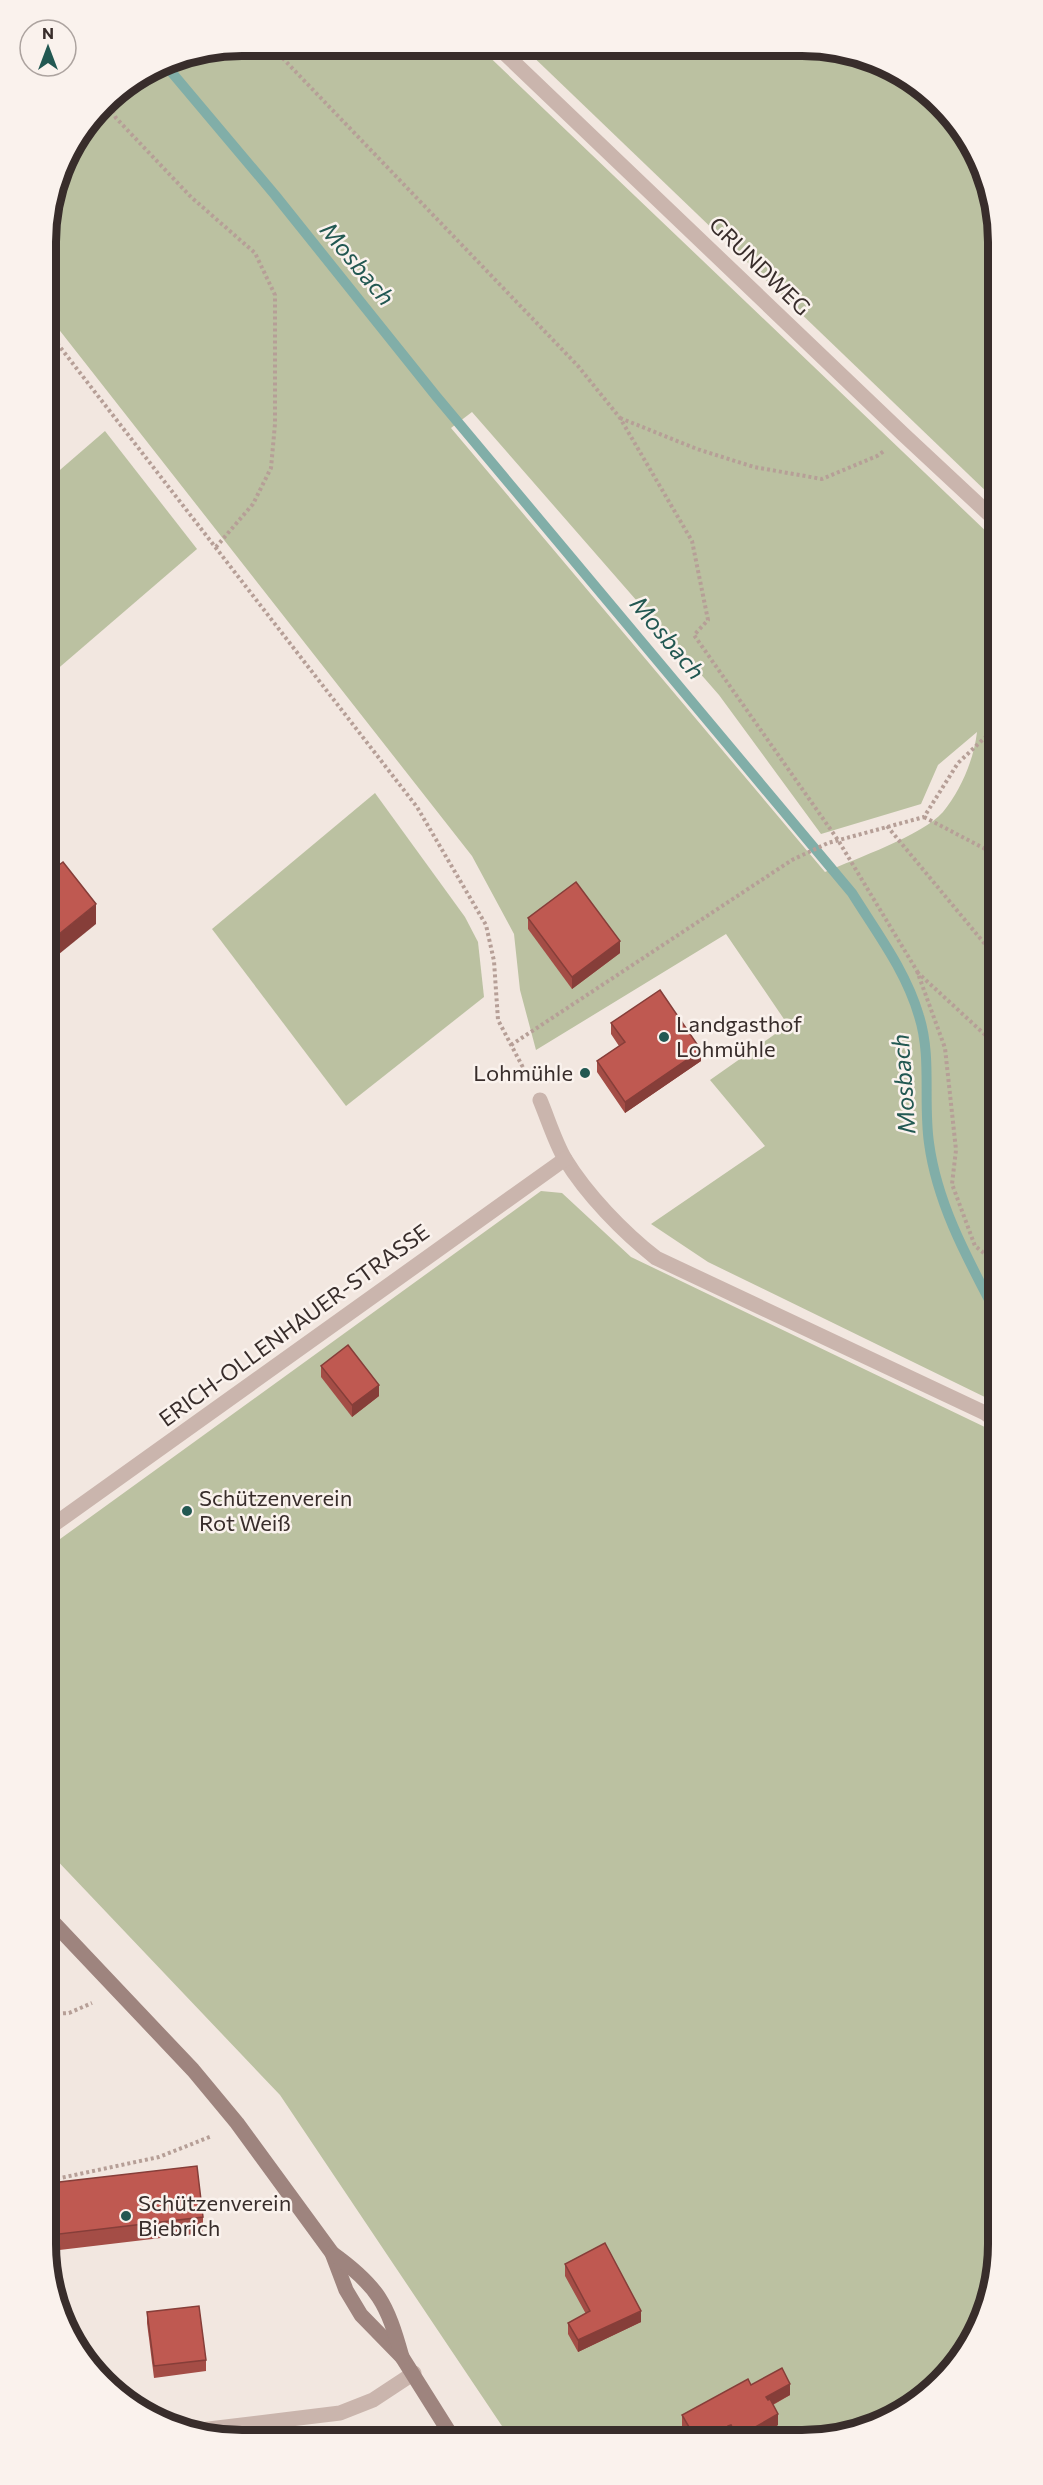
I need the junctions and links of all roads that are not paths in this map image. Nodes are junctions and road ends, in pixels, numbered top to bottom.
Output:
1 (507, 56) edge
2 (988, 512) edge
3 (540, 1100) road end
4 (565, 1159) junction
5 (987, 1415) edge
6 (55, 1523) edge
7 (55, 1924) edge
8 (332, 2253) junction
9 (402, 2356) junction
10 (414, 2373) junction
11 (218, 2428) edge
12 (448, 2430) edge

1 - 2 street, GRUNDWEG
3 - 4 street
4 - 5 street
4 - 6 street, ERICH-OLLENHAUER-STRASSE
7 - 8 street
8 - 9 street
8 - 9 street
9 - 10 street
10 - 11 street
10 - 12 street

